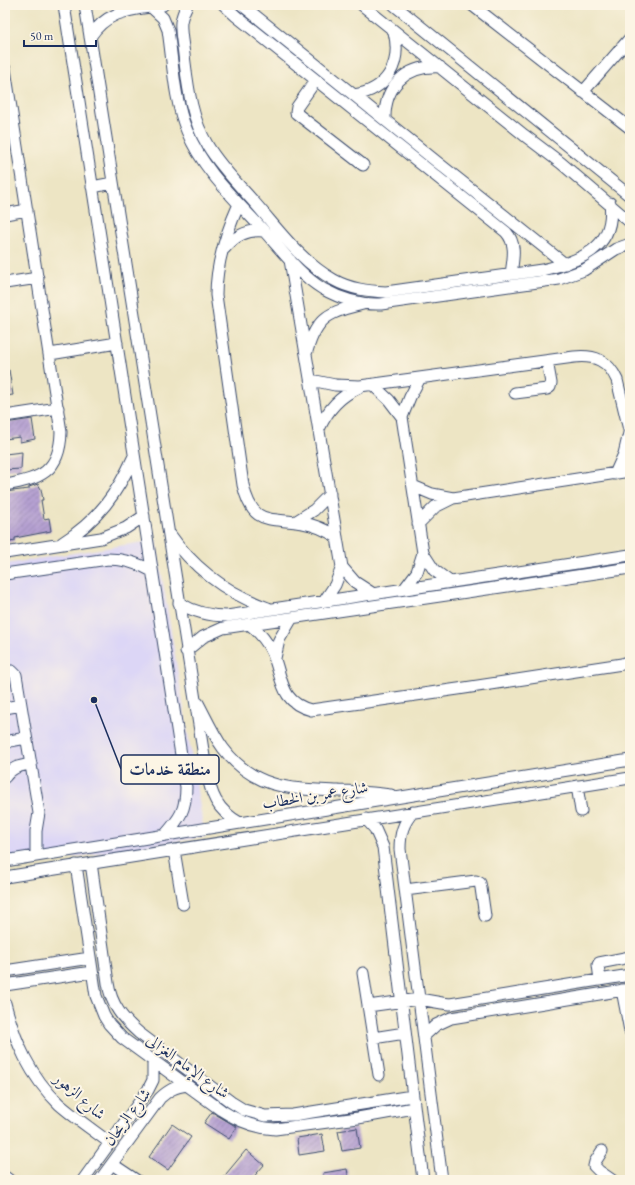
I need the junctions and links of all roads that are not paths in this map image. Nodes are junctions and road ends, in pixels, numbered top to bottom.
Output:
1 (64, 5) edge
2 (85, 5) edge
3 (163, 5) edge
4 (187, 5) edge
5 (224, 5) edge
6 (242, 5) edge
7 (362, 5) edge
8 (394, 5) edge
9 (472, 5) edge
10 (151, 7) junction
11 (394, 32) junction
12 (90, 37) junction
13 (630, 38) edge
14 (297, 49) junction
15 (290, 59) junction
16 (440, 67) junction
17 (5, 69) edge
18 (316, 80) junction
19 (382, 83) junction
20 (391, 90) junction
21 (583, 92) junction
22 (354, 95) junction
23 (385, 120) junction
24 (630, 128) edge
25 (571, 150) junction
26 (437, 162) junction
27 (561, 163) junction
28 (363, 165) dead end
29 (430, 171) junction
30 (230, 175) junction
31 (113, 183) junction
32 (221, 184) junction
33 (92, 187) junction
34 (630, 196) edge
35 (610, 203) junction
36 (239, 204) junction
37 (27, 210) junction
38 (5, 214) edge
39 (630, 222) edge
40 (264, 231) junction
41 (630, 244) edge
42 (222, 251) junction
43 (290, 260) junction
44 (565, 264) junction
45 (511, 274) junction
46 (38, 278) junction
47 (5, 283) edge
48 (399, 290) junction
49 (400, 302) junction
50 (366, 304) junction
51 (117, 343) junction
52 (306, 353) junction
53 (50, 354) junction
54 (547, 360) junction
55 (420, 378) junction
56 (311, 380) junction
57 (373, 385) junction
58 (360, 386) junction
59 (515, 394) dead end
60 (58, 408) junction
61 (5, 416) edge
62 (402, 417) junction
63 (319, 429) junction
64 (629, 433) edge
65 (134, 456) junction
66 (630, 471) edge
67 (615, 474) junction
68 (5, 485) edge
69 (413, 486) junction
70 (330, 494) junction
71 (453, 498) junction
72 (144, 516) junction
73 (295, 522) junction
74 (418, 524) junction
75 (167, 530) junction
76 (337, 537) junction
77 (59, 545) junction
78 (5, 553) edge
79 (423, 553) junction
80 (630, 554) edge
81 (342, 567) junction
82 (626, 568) edge
83 (152, 571) junction
84 (513, 572) junction
85 (5, 574) edge
86 (630, 577) edge
87 (450, 582) junction
88 (515, 585) junction
89 (405, 588) junction
90 (372, 594) junction
91 (325, 600) junction
92 (179, 603) junction
93 (270, 609) junction
94 (292, 618) junction
95 (249, 624) junction
96 (186, 651) junction
97 (275, 658) junction
98 (630, 661) edge
99 (5, 672) edge
100 (193, 693) junction
101 (21, 705) junction
102 (5, 708) edge
103 (26, 738) junction
104 (5, 744) edge
105 (630, 760) edge
106 (31, 764) junction
107 (5, 777) edge
108 (630, 778) edge
109 (505, 781) junction
110 (577, 786) junction
111 (405, 797) junction
112 (508, 797) junction
113 (581, 810) dead end
114 (413, 812) junction
115 (366, 819) junction
116 (240, 823) junction
117 (165, 835) junction
118 (146, 838) junction
119 (115, 843) junction
120 (174, 850) junction
121 (148, 854) junction
122 (36, 856) junction
123 (118, 859) junction
124 (5, 861) edge
125 (91, 863) junction
126 (76, 866) junction
127 (5, 877) edge
128 (405, 890) junction
129 (183, 904) dead end
130 (485, 916) dead end
131 (90, 958) junction
132 (630, 958) edge
133 (5, 971) edge
134 (92, 972) junction
135 (363, 973) dead end
136 (630, 975) edge
137 (600, 980) junction
138 (5, 985) edge
139 (626, 990) edge
140 (527, 992) junction
141 (419, 999) junction
142 (402, 1001) junction
143 (5, 1004) edge
144 (529, 1005) junction
145 (368, 1006) junction
146 (630, 1031) edge
147 (405, 1033) junction
148 (424, 1036) junction
149 (373, 1038) junction
150 (153, 1061) junction
151 (380, 1075) dead end
152 (187, 1085) junction
153 (412, 1096) junction
154 (414, 1108) junction
155 (110, 1143) junction
156 (602, 1151) dead end
157 (112, 1164) junction
158 (5, 1177) edge
159 (9, 1180) edge
160 (83, 1180) edge
161 (100, 1180) edge
162 (136, 1180) edge
163 (423, 1180) edge
164 (442, 1180) edge
165 (612, 1180) edge

1 - 33 street
2 - 12 street
3 - 10 street
4 - 30 street
5 - 15 street
6 - 14 street
7 - 11 street
8 - 25 street
9 - 21 street
10 - 12 street
10 - 32 street
11 - 16 street
11 - 19 street
12 - 31 street
13 - 21 street
14 - 15 street
14 - 22 street
15 - 18 street
16 - 20 street
16 - 27 street
17 - 37 street
18 - 28 street
18 - 29 street
19 - 20 street
19 - 22 street
20 - 23 street
21 - 24 street
22 - 23 street
23 - 26 street
25 - 27 street
25 - 34 street
26 - 29 street
26 - 44 street
27 - 35 street
29 - 45 street
30 - 32 street
30 - 48 street
31 - 33 street
31 - 75 street
32 - 36 street
33 - 51 street
35 - 39 street
35 - 44 street
36 - 40 street
36 - 42 street
37 - 38 street
37 - 46 street
40 - 42 street
40 - 43 street
41 - 49 street
42 - 73 street
43 - 50 street
43 - 52 street
44 - 45 street
45 - 48 street
46 - 47 street
46 - 53 street
48 - 49 street
49 - 50 street
50 - 52 street
51 - 53 street
51 - 65 street
52 - 56 street
53 - 60 street
54 - 55 street
54 - 59 street
54 - 64 street
55 - 57 street
55 - 62 street
56 - 58 street
56 - 63 street
57 - 58 street
57 - 62 street
58 - 63 street
60 - 61 street
60 - 68 street
62 - 69 street
63 - 70 street
64 - 67 street
65 - 72 street
65 - 77 street
66 - 67 street
67 - 71 street
69 - 71 street
69 - 74 street
70 - 73 street
70 - 76 street
71 - 74 street
72 - 77 street
72 - 83 street
73 - 76 street
74 - 79 street
75 - 92 street
75 - 93 street
76 - 81 street
77 - 78 street
79 - 87 street
79 - 89 street
80 - 84 street
81 - 90 street
81 - 91 street
82 - 86 street
82 - 88 street
83 - 85 street
83 - 117 street
84 - 87 street
84 - 88 street
87 - 89 street
88 - 94 street
89 - 90 street
90 - 91 street
91 - 93 street
92 - 93 street
92 - 96 street
94 - 95 street
94 - 97 street
95 - 96 street
95 - 97 street
96 - 100 street
97 - 98 street
99 - 101 street
100 - 111 street
100 - 116 street
101 - 102 street
101 - 103 street
103 - 104 street
103 - 106 street
105 - 109 street, شارع عمر بن الخطاب
106 - 107 street
106 - 122 street
108 - 110 street, شارع عمر بن الخطاب
109 - 111 street, شارع عمر بن الخطاب
109 - 112 street
110 - 112 street, شارع عمر بن الخطاب
110 - 113 street
111 - 116 street, شارع عمر بن الخطاب
112 - 114 street, شارع عمر بن الخطاب
114 - 115 street, شارع عمر بن الخطاب
114 - 128 street
115 - 120 street, شارع عمر بن الخطاب
115 - 142 street
116 - 117 street, شارع عمر بن الخطاب
117 - 118 street, شارع عمر بن الخطاب
118 - 119 street, شارع عمر بن الخطاب
118 - 121 street
119 - 122 street, شارع عمر بن الخطاب
119 - 123 street
120 - 121 street, شارع عمر بن الخطاب
120 - 129 street
121 - 123 street, شارع عمر بن الخطاب
122 - 124 street, شارع عمر بن الخطاب
123 - 125 street, شارع عمر بن الخطاب
125 - 126 street, شارع عمر بن الخطاب
125 - 153 street, شارع الإمام الغزالى
126 - 127 street, شارع عمر بن الخطاب
126 - 131 street, شارع الإمام الغزالى
128 - 130 street
128 - 141 street
131 - 133 street
131 - 134 street, شارع الإمام الغزالى
132 - 137 street
134 - 138 street
134 - 150 street, شارع الإمام الغزالى
135 - 145 street
136 - 137 street
137 - 140 street
139 - 144 street
139 - 146 street
140 - 141 street
140 - 144 street
141 - 142 street
141 - 148 street
142 - 145 street
142 - 147 street
143 - 155 street, شارع الزهور
144 - 148 street
145 - 149 street
147 - 149 street
147 - 153 street
148 - 164 street
149 - 151 street
150 - 152 street, شارع الإمام الغزالى
150 - 155 street, شارع الريحان
152 - 154 street, شارع الإمام الغزالى
152 - 157 street, شارع الريحان
153 - 154 street
154 - 163 street
155 - 160 street, شارع الريحان
156 - 165 street
157 - 161 street, شارع الريحان
157 - 162 street
158 - 159 street

